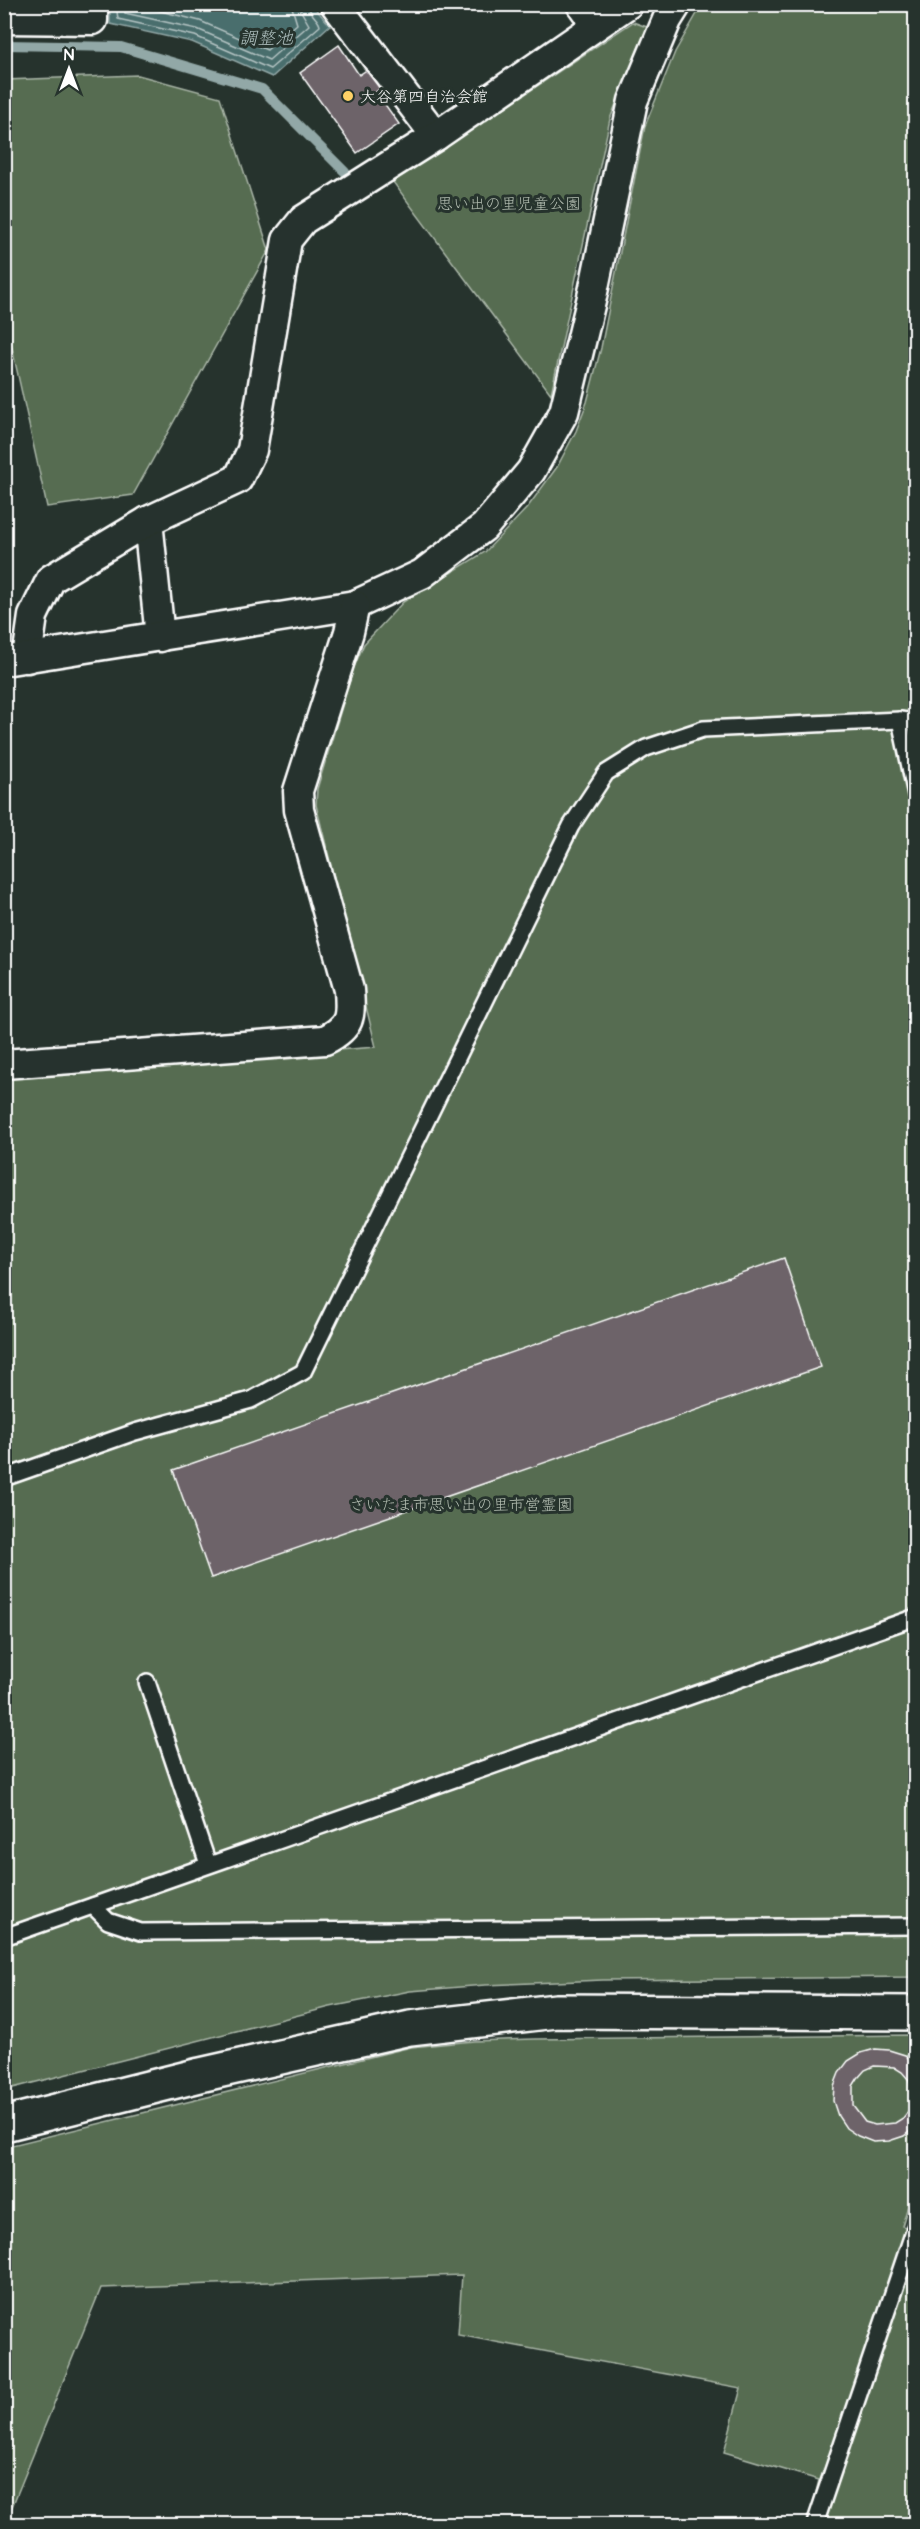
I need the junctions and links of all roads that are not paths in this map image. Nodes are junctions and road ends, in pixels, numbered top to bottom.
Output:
1 (93, 4) edge
2 (335, 4) edge
3 (628, 4) edge
4 (677, 4) edge
5 (589, 15) edge
6 (4, 19) edge
7 (436, 136) junction
8 (148, 521) junction
9 (355, 606) junction
10 (160, 637) junction
11 (16, 660) edge
12 (900, 720) junction
13 (915, 722) edge
14 (915, 795) edge
15 (4, 1064) edge
16 (4, 1478) edge
17 (915, 1617) edge
18 (147, 1682) dead end
19 (208, 1864) junction
20 (93, 1906) junction
21 (915, 1926) edge
22 (4, 1937) edge
23 (915, 2013) edge
24 (4, 2124) edge
25 (915, 2225) edge
26 (815, 2524) edge

1 - 6 street
2 - 7 street
3 - 5 street
4 - 9 street
5 - 7 street
7 - 8 street
8 - 10 street
8 - 11 street
9 - 10 street
9 - 15 street
10 - 11 street
12 - 13 lane
12 - 14 lane
12 - 16 lane
17 - 19 lane
18 - 19 lane
19 - 20 lane
20 - 21 lane
20 - 22 lane
23 - 24 street
25 - 26 lane

